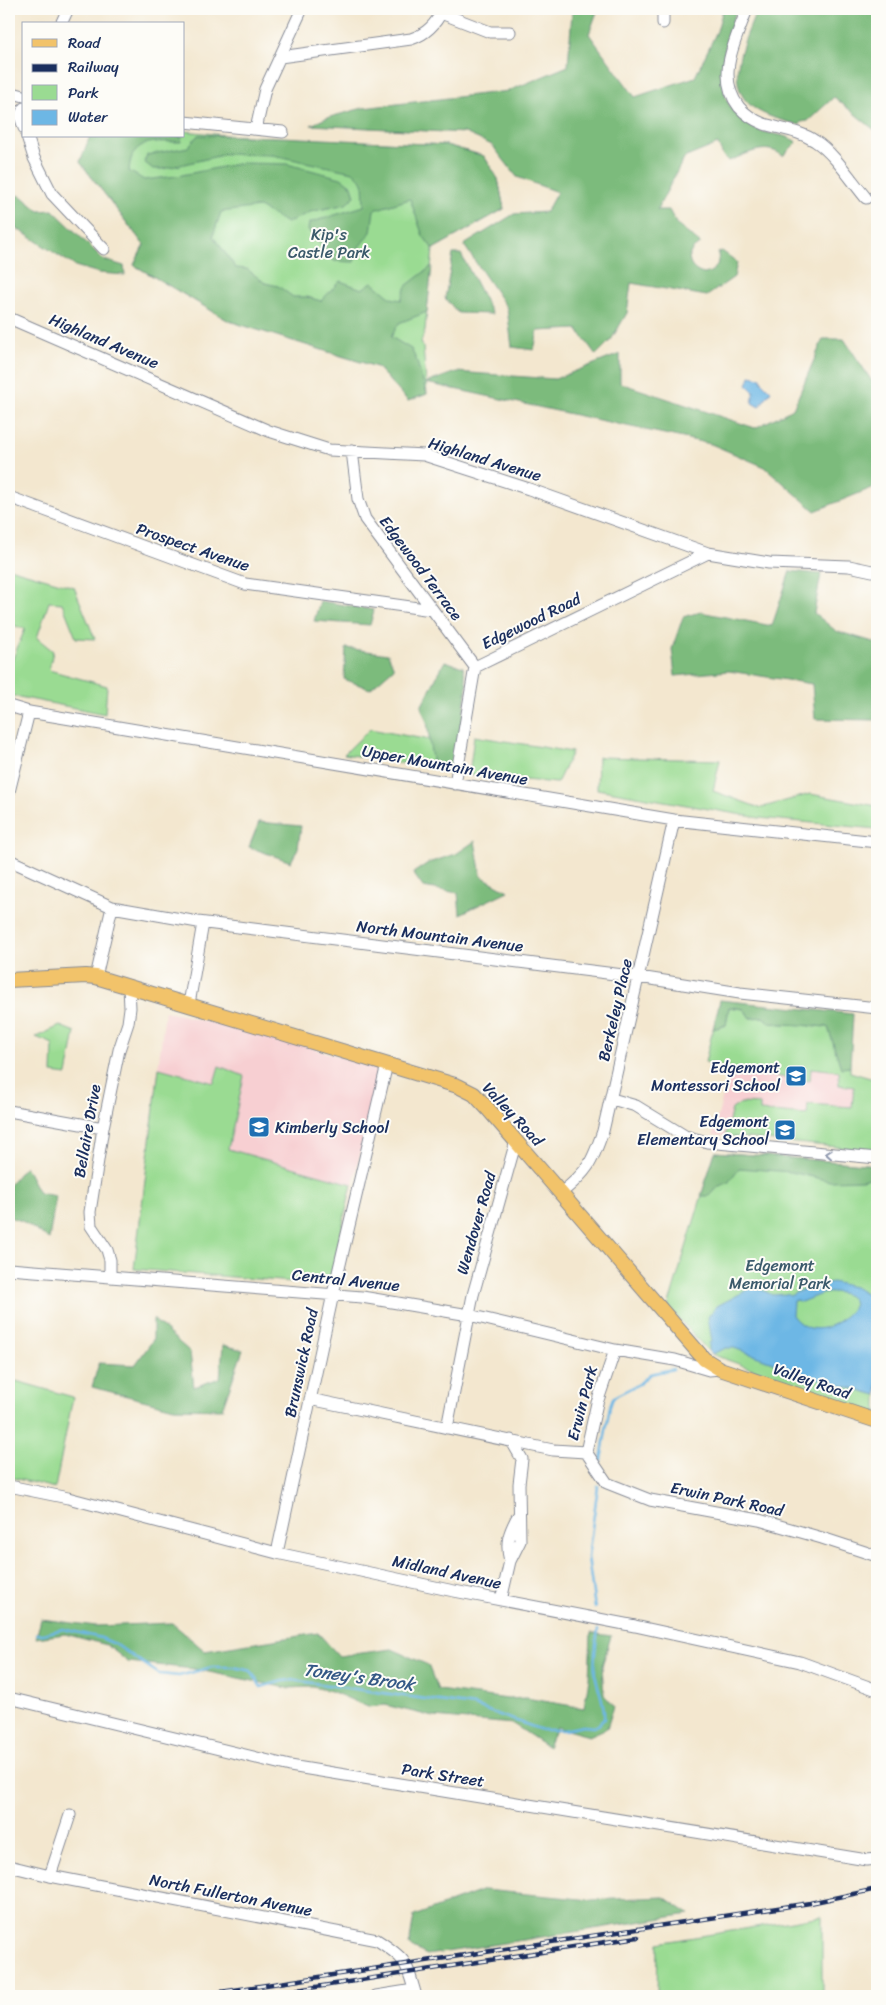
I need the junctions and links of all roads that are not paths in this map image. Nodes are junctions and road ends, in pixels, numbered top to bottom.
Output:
1 (68, 9) edge
2 (302, 9) edge
3 (663, 9) edge
4 (747, 9) edge
5 (442, 11) edge
6 (62, 22) edge
7 (663, 23) dead end
8 (510, 32) dead end
9 (280, 57) junction
10 (9, 92) edge
11 (22, 95) edge
12 (185, 122) edge
13 (256, 129) junction
14 (283, 132) dead end
15 (28, 138) edge
16 (866, 198) dead end
17 (104, 249) dead end
18 (9, 318) edge
19 (352, 451) junction
20 (9, 497) edge
21 (708, 553) junction
22 (877, 572) edge
23 (432, 610) junction
24 (476, 667) junction
25 (9, 706) edge
26 (30, 712) junction
27 (455, 784) junction
28 (9, 792) edge
29 (674, 820) junction
30 (877, 842) edge
31 (9, 860) edge
32 (112, 907) junction
33 (203, 923) junction
34 (639, 977) junction
35 (96, 978) junction
36 (9, 980) edge
37 (129, 987) junction
38 (189, 1004) junction
39 (877, 1008) edge
40 (387, 1064) junction
41 (612, 1099) junction
42 (9, 1111) edge
43 (103, 1128) junction
44 (516, 1141) junction
45 (877, 1158) edge
46 (561, 1193) junction
47 (9, 1268) edge
48 (110, 1277) junction
49 (333, 1294) junction
50 (469, 1315) junction
51 (695, 1349) junction
52 (614, 1350) junction
53 (675, 1360) junction
54 (720, 1369) junction
55 (310, 1399) junction
56 (877, 1422) edge
57 (447, 1428) junction
58 (511, 1440) junction
59 (542, 1447) junction
60 (586, 1452) junction
61 (522, 1459) junction
62 (9, 1486) edge
63 (277, 1552) junction
64 (877, 1556) edge
65 (501, 1600) junction
66 (877, 1690) edge
67 (9, 1698) edge
68 (70, 1815) dead end
69 (877, 1859) edge
70 (9, 1866) edge
71 (50, 1876) junction
72 (415, 1993) edge
73 (376, 1996) edge

1 - 6 street
2 - 9 street
3 - 7 street
4 - 16 street
5 - 8 street
5 - 9 street
9 - 13 street
10 - 11 street
12 - 13 street
13 - 14 street
15 - 17 street
18 - 19 street, Highland Avenue
19 - 21 street, Highland Avenue
19 - 23 street, Edgewood Terrace
20 - 23 street, Prospect Avenue
21 - 22 street, Highland Avenue
21 - 24 street, Edgewood Road
23 - 24 street, Edgewood Terrace
24 - 27 street, Edgewood Road
25 - 26 street, Upper Mountain Avenue
26 - 27 street, Upper Mountain Avenue
26 - 28 street
27 - 29 street, Upper Mountain Avenue
29 - 30 street, Upper Mountain Avenue
29 - 34 street, Berkeley Place
31 - 32 street, North Mountain Avenue
32 - 33 street, North Mountain Avenue
32 - 35 street
33 - 34 street, North Mountain Avenue
33 - 38 street
34 - 39 street, North Mountain Avenue
34 - 41 street, Berkeley Place
35 - 36 main road, Valley Road
35 - 37 main road, Valley Road
37 - 38 main road, Valley Road
37 - 43 street, Bellaire Drive
38 - 40 main road, Valley Road
40 - 44 main road, Valley Road
40 - 49 street, Brunswick Road
45 -> 41 street
41 - 46 street, Berkeley Place
42 - 43 street
43 - 48 street, Bellaire Drive
44 - 46 main road, Valley Road
44 - 50 street, Wendover Road
46 - 51 main road, Valley Road
47 - 48 street, Central Avenue
48 - 49 street, Central Avenue
49 - 50 street, Central Avenue
49 - 55 street, Brunswick Road
50 - 52 street, Central Avenue
50 - 57 street
51 - 53 street
51 - 54 main road, Valley Road
52 - 53 street, Central Avenue
52 - 60 street, Erwin Park
53 - 54 street, Central Avenue
54 - 56 main road, Valley Road
55 - 57 street, Erwin Park
55 - 63 street, Brunswick Road
57 - 58 street, Erwin Park
58 - 59 street, Erwin Park
58 - 61 street
59 - 60 street, Erwin Park
59 - 61 street, Erwin Park
60 - 64 street, Erwin Park Road
61 - 65 street
62 - 63 street, Midland Avenue
63 - 65 street, Midland Avenue
65 - 66 street, Midland Avenue
67 - 69 street, Park Street
68 - 71 street
70 - 71 street, North Fullerton Avenue
71 - 72 street, North Fullerton Avenue
72 - 73 street

